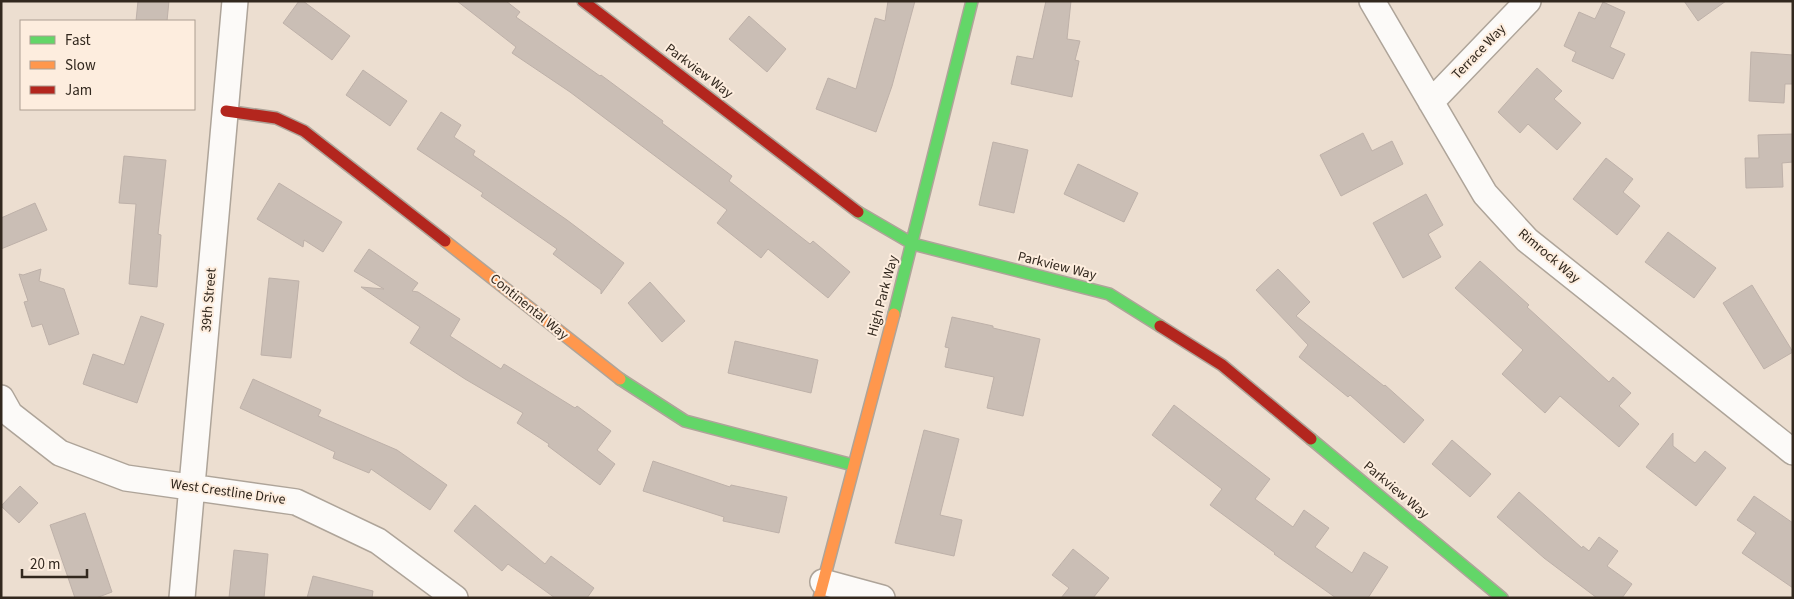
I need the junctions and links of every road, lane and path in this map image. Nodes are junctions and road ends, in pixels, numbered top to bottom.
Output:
1 (235, 1) edge
2 (583, 1) edge
3 (972, 1) edge
4 (1372, 1) edge
5 (1528, 1) edge
6 (1431, 102) junction
7 (226, 111) junction
8 (912, 244) junction
9 (1, 398) edge
10 (1791, 445) edge
11 (853, 465) junction
12 (192, 487) junction
13 (821, 590) edge
14 (182, 598) edge
15 (455, 598) edge
16 (882, 598) edge
17 (1502, 598) edge

1 - 7 street, 39th Street
2 - 8 street, Parkview Way
3 - 8 street, High Park Way
4 - 6 street, Rimrock Way
5 - 6 street, Terrace Way
6 - 10 street, Rimrock Way
7 - 11 street, Continental Way
7 - 12 street, 39th Street
8 - 11 street, High Park Way
8 - 17 street, Parkview Way
9 - 12 street, West Crestline Drive
11 - 13 street, High Park Way
12 - 14 street, 39th Street
12 - 15 street, West Crestline Drive
13 - 16 street

